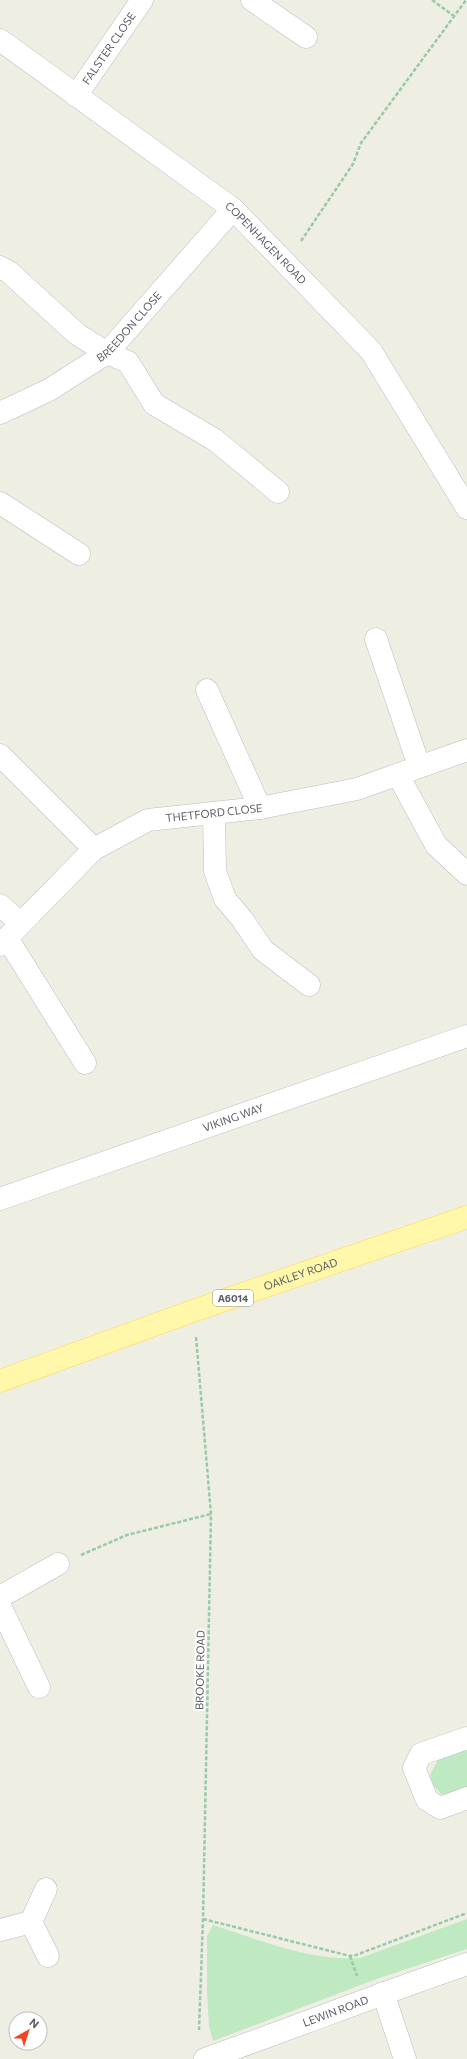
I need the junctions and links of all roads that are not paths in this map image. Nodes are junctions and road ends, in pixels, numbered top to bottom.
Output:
1 (142, 0) edge
2 (252, 0) edge
3 (306, 37) dead end
4 (0, 40) edge
5 (76, 96) junction
6 (233, 209) junction
7 (0, 267) edge
8 (107, 353) junction
9 (0, 413) edge
10 (278, 492) dead end
11 (0, 503) edge
12 (467, 508) edge
13 (79, 554) dead end
14 (376, 639) dead end
15 (207, 690) dead end
16 (467, 750) edge
17 (0, 756) edge
18 (419, 766) junction
19 (398, 775) junction
20 (260, 808) junction
21 (214, 813) junction
22 (94, 849) junction
23 (467, 874) edge
24 (0, 905) edge
25 (9, 935) edge
26 (309, 986) dead end
27 (467, 1036) edge
28 (85, 1062) dead end
29 (0, 1199) edge
30 (467, 1217) edge
31 (0, 1382) edge
32 (58, 1564) road end
33 (0, 1597) edge
34 (0, 1606) edge
35 (39, 1687) dead end
36 (467, 1738) edge
37 (467, 1798) edge
38 (46, 1889) dead end
39 (31, 1922) junction
40 (0, 1930) edge
41 (48, 1956) dead end
42 (467, 1964) edge
43 (383, 1993) junction
44 (205, 2059) edge
45 (405, 2059) edge

1 - 5 street, FALSTER CLOSE
2 - 3 street
4 - 5 street, COPENHAGEN ROAD
5 - 6 street, COPENHAGEN ROAD
6 - 8 street, BREEDON CLOSE
6 - 12 street, COPENHAGEN ROAD
7 - 8 street
8 - 9 street, BREEDON CLOSE
8 - 10 street
11 - 13 street
14 - 18 street
15 - 20 street
16 - 18 street, THETFORD CLOSE
17 - 22 street
18 - 19 street, THETFORD CLOSE
19 - 20 street, THETFORD CLOSE
19 - 23 street
20 - 21 street, THETFORD CLOSE
21 - 22 street, THETFORD CLOSE
21 - 26 street
22 - 25 street, THETFORD CLOSE
24 - 25 street
25 - 28 street
27 - 29 street, VIKING WAY
30 - 31 main road, OAKLEY ROAD / A6014
32 - 33 street
34 - 35 street
36 - 37 street
38 - 39 street
39 - 40 street
39 - 41 street
42 - 43 street, LEWIN ROAD
43 - 44 street, LEWIN ROAD
43 - 45 street

